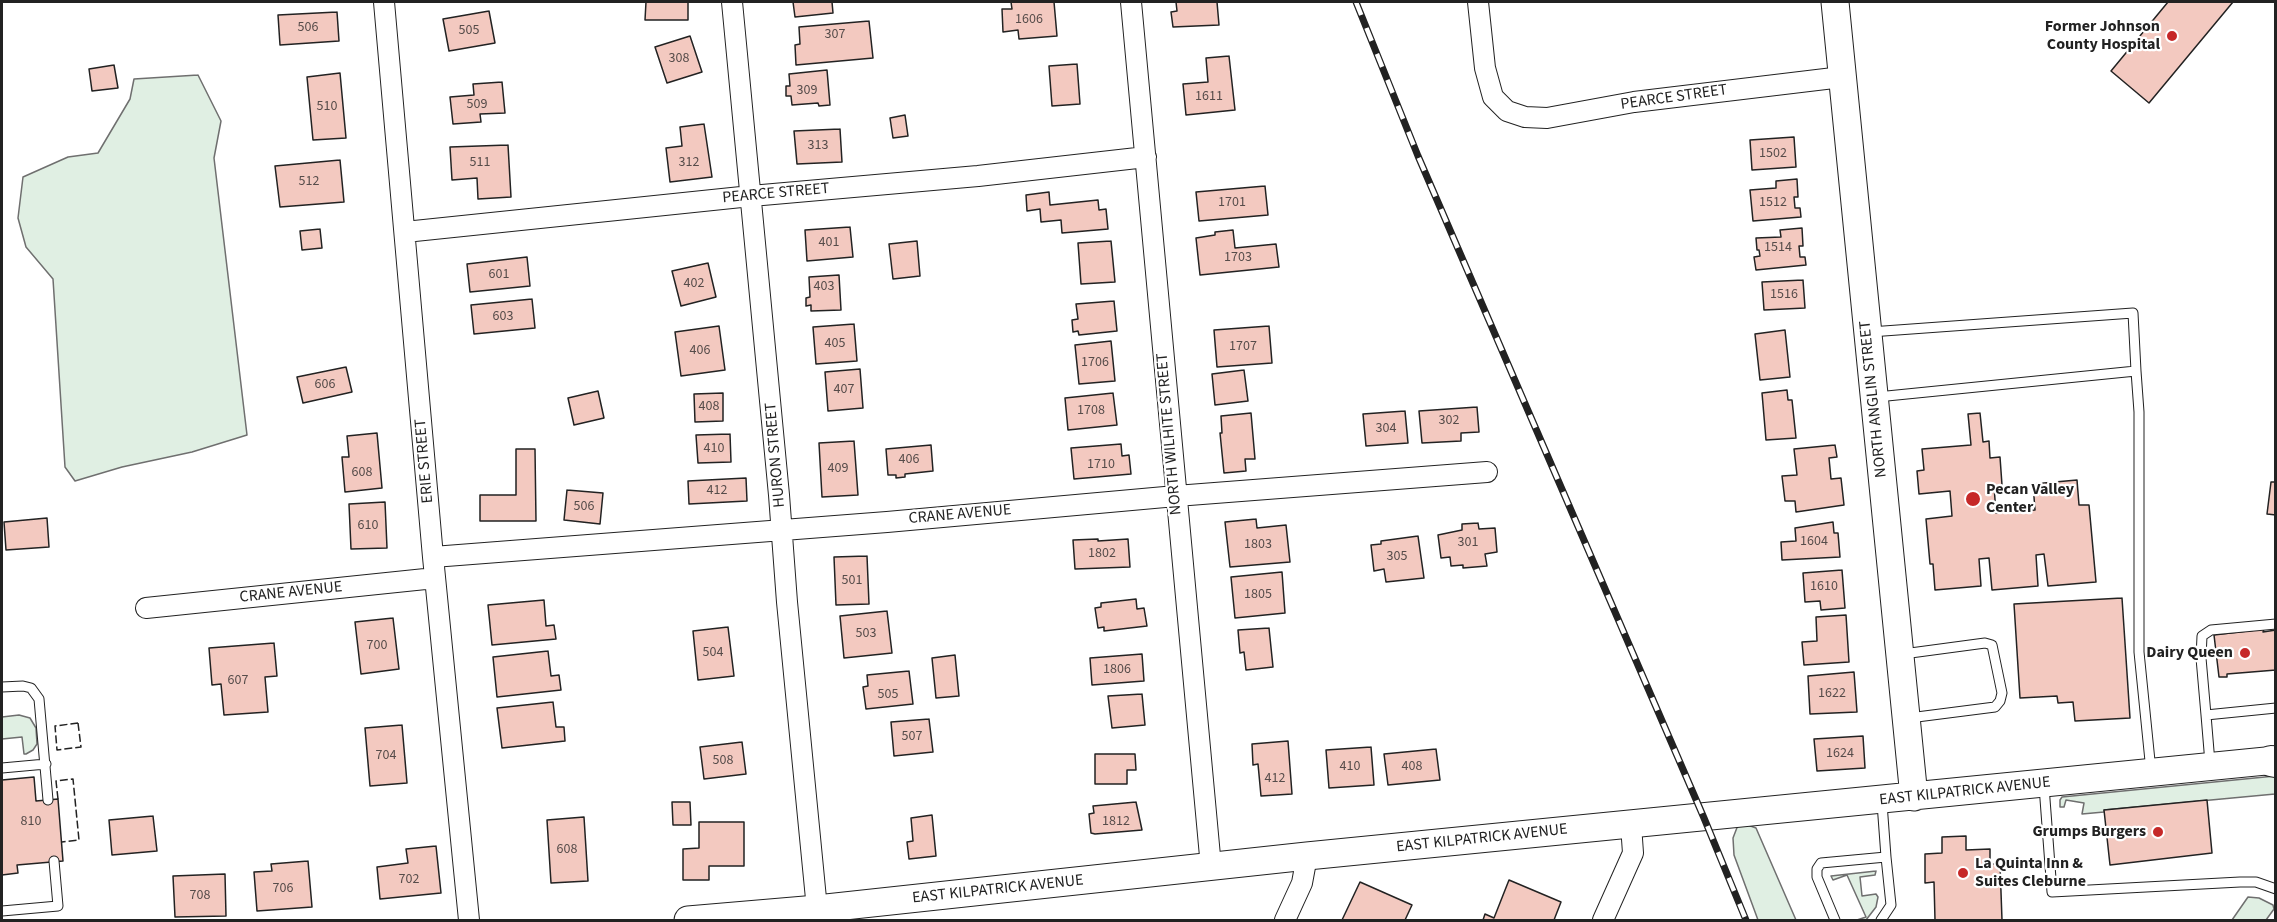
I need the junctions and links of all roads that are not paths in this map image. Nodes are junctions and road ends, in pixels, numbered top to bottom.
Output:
1 (384, 2) edge
2 (732, 2) edge
3 (1131, 2) edge
4 (1478, 2) edge
5 (1835, 2) edge
6 (1842, 77) junction
7 (1146, 157) junction
8 (751, 196) junction
9 (405, 232) junction
10 (1867, 333) junction
11 (2136, 371) junction
12 (1874, 398) junction
13 (1487, 472) dead end
14 (1176, 496) junction
15 (782, 530) junction
16 (433, 558) junction
17 (435, 578) junction
18 (146, 608) dead end
19 (2276, 624) edge
20 (1901, 654) junction
21 (2, 687) edge
22 (2276, 708) edge
23 (2206, 715) junction
24 (1906, 718) junction
25 (2274, 761) edge
26 (46, 764) junction
27 (2211, 767) junction
28 (2, 768) edge
29 (2151, 773) junction
30 (2044, 784) junction
31 (1914, 797) junction
32 (48, 800) dead end
33 (1882, 800) junction
34 (1631, 825) junction
35 (1307, 856) junction
36 (1886, 857) junction
37 (54, 861) dead end
38 (1211, 867) junction
39 (2276, 889) edge
40 (816, 909) junction
41 (2, 911) edge
42 (469, 921) edge
43 (688, 921) edge
44 (1285, 921) edge
45 (1603, 921) edge
46 (1834, 921) edge
47 (1881, 921) edge

1 - 9 street, ERIE STREET
2 - 8 street, HURON STREET
3 - 7 street, NORTH WILHITE STREET
4 - 6 street, PEARCE STREET
5 - 6 street, NORTH ANGLIN STREET
6 - 10 street, NORTH ANGLIN STREET
7 - 8 street, PEARCE STREET
7 - 14 street, NORTH WILHITE STREET
8 - 9 street, PEARCE STREET
8 - 15 street, HURON STREET
9 - 16 street, ERIE STREET
10 - 11 lane
10 - 12 street, NORTH ANGLIN STREET
11 - 12 lane
11 - 29 lane
12 - 20 street, NORTH ANGLIN STREET
13 - 14 street, CRANE AVENUE
14 - 15 street, CRANE AVENUE
14 - 38 street, NORTH WILHITE STREET
15 - 16 street, CRANE AVENUE
15 - 40 street, HURON STREET
16 - 17 street, ERIE STREET
17 - 18 street, CRANE AVENUE
17 - 42 street, ERIE STREET
19 - 23 lane
20 - 24 street, NORTH ANGLIN STREET
20 - 24 lane
21 - 26 lane
22 - 23 lane
23 - 27 lane
24 - 31 street, NORTH ANGLIN STREET
25 - 27 street, EAST KILPATRICK AVENUE
26 - 28 lane
26 - 32 lane
27 - 29 street, EAST KILPATRICK AVENUE
29 - 30 street, EAST KILPATRICK AVENUE
30 - 31 street, EAST KILPATRICK AVENUE
30 - 39 lane
31 - 33 street, EAST KILPATRICK AVENUE
33 - 34 street, EAST KILPATRICK AVENUE
33 - 36 lane
34 - 35 street, EAST KILPATRICK AVENUE
34 - 45 street
35 - 38 street, EAST KILPATRICK AVENUE
35 - 44 street
36 - 46 lane
36 - 47 lane
37 - 41 lane
38 - 40 street, EAST KILPATRICK AVENUE
40 - 43 street, EAST KILPATRICK AVENUE

